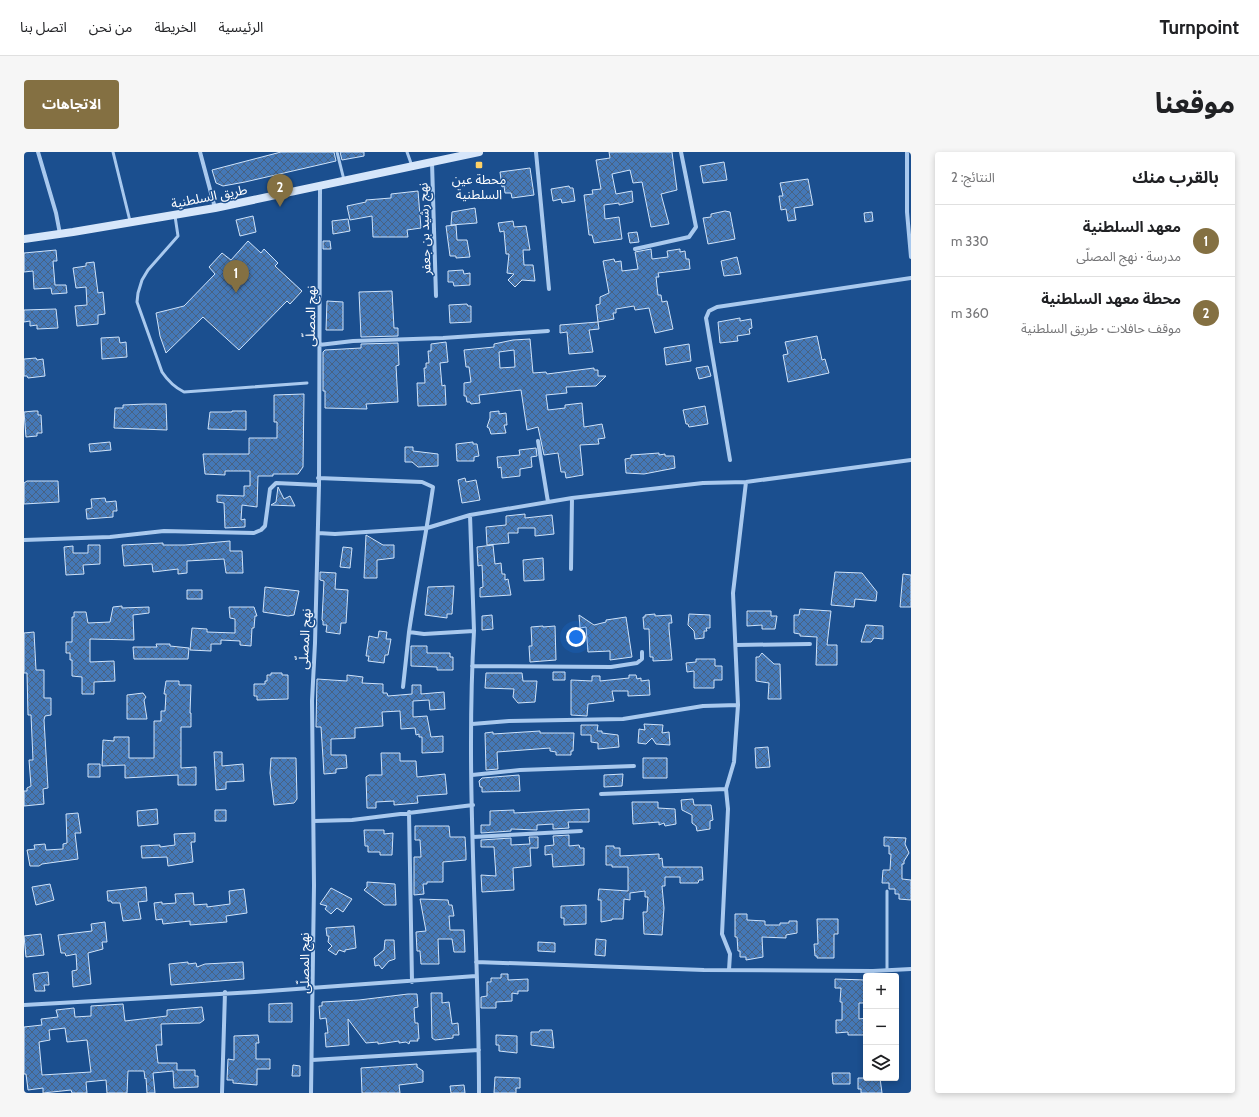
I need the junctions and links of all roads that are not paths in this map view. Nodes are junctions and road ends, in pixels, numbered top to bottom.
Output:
1 (38, 152) edge
2 (113, 152) edge
3 (200, 152) edge
4 (337, 152) edge
5 (406, 152) edge
6 (479, 152) edge
7 (536, 152) edge
8 (681, 152) edge
9 (907, 152) edge
10 (432, 162) junction
11 (412, 166) junction
12 (344, 180) junction
13 (320, 186) junction
14 (215, 208) junction
15 (174, 215) junction
16 (130, 222) junction
17 (60, 234) junction
18 (24, 239) edge
19 (635, 249) dead end
20 (911, 257) edge
21 (911, 278) edge
22 (548, 289) dead end
23 (436, 296) dead end
24 (548, 331) dead end
25 (319, 345) junction
26 (307, 383) dead end
27 (538, 442) dead end
28 (730, 460) dead end
29 (911, 460) edge
30 (318, 478) junction
31 (746, 482) junction
32 (319, 485) junction
33 (572, 498) junction
34 (548, 502) junction
35 (470, 515) junction
36 (427, 528) junction
37 (318, 533) junction
38 (24, 540) edge
39 (571, 569) dead end
40 (474, 631) junction
41 (409, 632) junction
42 (810, 644) dead end
43 (736, 645) junction
44 (642, 652) dead end
45 (472, 666) junction
46 (403, 687) dead end
47 (738, 705) junction
48 (472, 724) junction
49 (634, 766) dead end
50 (472, 775) junction
51 (726, 789) junction
52 (601, 794) dead end
53 (473, 805) junction
54 (409, 812) junction
55 (314, 821) junction
56 (581, 832) dead end
57 (473, 837) junction
58 (887, 891) dead end
59 (476, 962) junction
60 (911, 969) edge
61 (729, 970) junction
62 (887, 970) junction
63 (476, 976) junction
64 (412, 982) junction
65 (314, 987) junction
66 (225, 992) junction
67 (24, 1004) edge
68 (479, 1050) junction
69 (312, 1060) junction
70 (222, 1093) edge
71 (311, 1093) edge
72 (479, 1093) edge

1 - 17 street
2 - 16 lane
3 - 14 street
4 - 12 lane
5 - 11 lane
6 - 10 main road, طريق السلطنية
7 - 22 street
8 - 19 street
9 - 20 street
10 - 11 main road, طريق السلطنية
10 - 23 street, نهج رشيد بن جعفر
11 - 12 main road, طريق السلطنية
12 - 13 main road, طريق السلطنية
13 - 14 main road, طريق السلطنية
13 - 25 street, نهج المصلّى
14 - 15 main road, طريق السلطنية
15 - 16 main road, طريق السلطنية
15 - 26 lane
16 - 17 main road, طريق السلطنية
17 - 18 main road, طريق السلطنية
21 - 28 street
24 - 25 street
25 - 30 street, نهج المصلّى
27 - 34 street
29 - 31 street
30 - 32 street, نهج المصلّى
30 - 36 street
31 - 33 street
31 - 43 street
32 - 37 street, نهج المصلّى
32 - 38 street
33 - 34 street
33 - 39 street
34 - 35 street
35 - 36 street
35 - 40 street
36 - 37 street
36 - 41 street
37 - 55 street, نهج المصلّى
40 - 41 street
40 - 45 street
41 - 46 street
42 - 43 street
43 - 47 street
44 - 45 street
45 - 48 street
47 - 48 street
47 - 51 street
48 - 50 street
49 - 50 street
50 - 53 street
51 - 52 street
51 - 61 street
53 - 54 street
53 - 57 street
54 - 55 street
54 - 64 street
55 - 65 street, نهج المصلّى
56 - 57 street
57 - 59 street
58 - 62 lane
59 - 61 street
59 - 63 street
60 - 62 street
61 - 62 street
63 - 64 street
63 - 68 street
64 - 65 street
65 - 66 street
65 - 69 street, نهج المصلّى
66 - 67 street
66 - 70 street
68 - 69 street
68 - 72 street
69 - 71 street, نهج المصلّى

